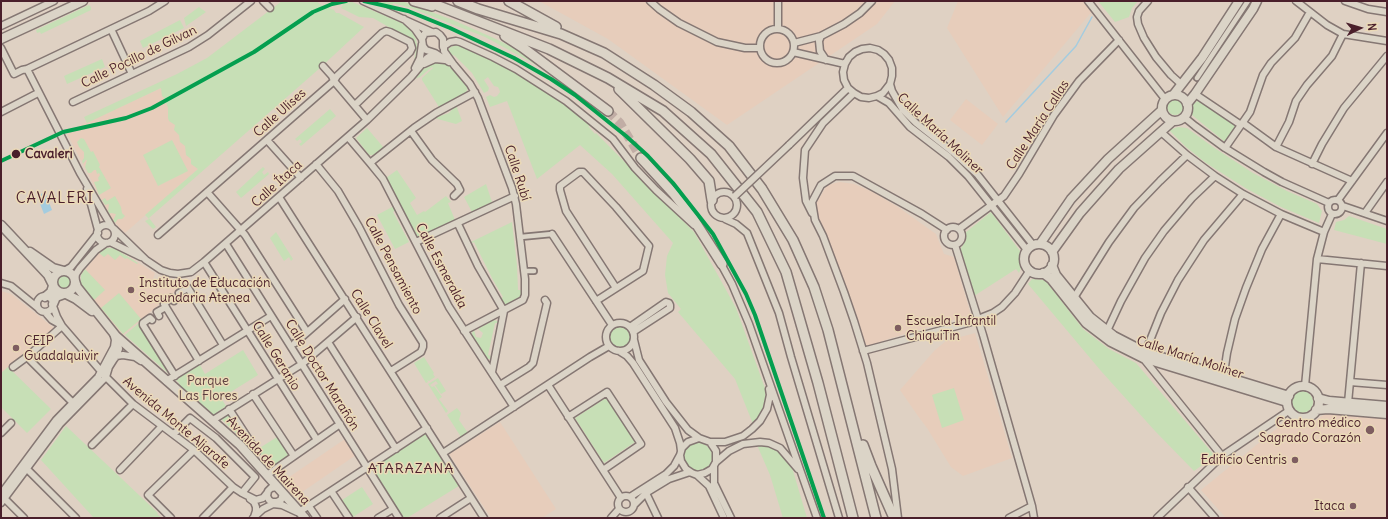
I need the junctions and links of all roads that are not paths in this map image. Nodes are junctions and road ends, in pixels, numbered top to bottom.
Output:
1 (54, 1) edge
2 (83, 1) edge
3 (165, 1) edge
4 (251, 1) edge
5 (263, 1) edge
6 (363, 1) edge
7 (414, 1) edge
8 (426, 1) edge
9 (458, 1) edge
10 (509, 1) edge
11 (650, 1) edge
12 (778, 1) edge
13 (872, 1) edge
14 (1088, 1) edge
15 (1148, 1) edge
16 (1239, 1) edge
17 (1248, 1) edge
18 (1256, 1) edge
19 (1296, 1) edge
20 (1345, 1) edge
21 (270, 8) dead end
22 (454, 12) junction
23 (1310, 12) junction
24 (1387, 12) edge
25 (404, 19) junction
26 (483, 23) junction
27 (1, 26) edge
28 (778, 28) junction
29 (111, 29) junction
30 (433, 32) junction
31 (1343, 34) junction
32 (821, 36) junction
33 (1, 39) edge
34 (1119, 40) junction
35 (1387, 41) edge
36 (422, 42) junction
37 (794, 43) junction
38 (589, 45) junction
39 (444, 46) junction
40 (1, 48) edge
41 (760, 48) junction
42 (793, 52) junction
43 (435, 53) junction
44 (1387, 56) edge
45 (826, 60) junction
46 (452, 64) junction
47 (845, 64) junction
48 (324, 66) dead end
49 (419, 67) junction
50 (27, 69) junction
51 (132, 74) junction
52 (411, 77) junction
53 (608, 78) junction
54 (1197, 78) dead end
55 (334, 81) junction
56 (890, 84) junction
57 (1181, 84) junction
58 (848, 88) junction
59 (475, 92) junction
60 (38, 93) junction
61 (854, 93) junction
62 (1174, 94) junction
63 (1195, 94) junction
64 (877, 96) junction
65 (1165, 99) junction
66 (73, 102) dead end
67 (1187, 104) junction
68 (355, 105) junction
69 (1162, 110) junction
70 (608, 111) tunnel mouth
71 (1, 112) edge
72 (1184, 117) junction
73 (367, 120) junction
74 (1173, 121) junction
75 (1242, 124) junction
76 (410, 131) junction
77 (1161, 132) junction
78 (1387, 133) edge
79 (348, 137) junction
80 (267, 140) junction
81 (1276, 147) junction
82 (1225, 148) junction
83 (1186, 155) junction
84 (641, 158) tunnel mouth
85 (370, 162) junction
86 (316, 164) junction
87 (1312, 164) junction
88 (80, 173) junction
89 (1215, 176) junction
90 (301, 178) junction
91 (1352, 181) junction
92 (1387, 182) edge
93 (1384, 191) edge
94 (207, 192) junction
95 (1243, 194) junction
96 (454, 196) dead end
97 (515, 196) junction
98 (734, 196) junction
99 (279, 197) junction
100 (712, 200) junction
101 (1338, 200) junction
102 (995, 203) junction
103 (1329, 203) junction
104 (1343, 206) junction
105 (1365, 213) junction
106 (1281, 214) junction
107 (1332, 214) junction
108 (725, 219) junction
109 (815, 220) junction
110 (1387, 220) edge
111 (458, 224) junction
112 (1, 226) edge
113 (113, 228) junction
114 (241, 230) junction
115 (947, 230) junction
116 (959, 230) junction
117 (98, 232) junction
118 (1324, 232) junction
119 (552, 234) joint
120 (158, 235) dead end
121 (520, 237) junction
122 (13, 240) junction
123 (108, 242) junction
124 (416, 242) junction
125 (226, 244) junction
126 (955, 245) junction
127 (1033, 246) junction
128 (1052, 252) junction
129 (1317, 259) junction
130 (146, 260) junction
131 (204, 262) junction
132 (1361, 263) junction
133 (722, 264) junction
134 (1052, 266) junction
135 (1387, 266) edge
136 (1030, 270) junction
137 (64, 271) junction
138 (524, 271) junction
139 (534, 271) dead end
140 (1043, 273) junction
141 (75, 281) junction
142 (1, 283) edge
143 (53, 286) junction
144 (616, 288) junction
145 (65, 294) junction
146 (45, 297) junction
147 (180, 297) dead end
148 (345, 299) junction
149 (544, 300) dead end
150 (174, 301) dead end
151 (596, 301) junction
152 (1072, 301) junction
153 (53, 305) junction
154 (166, 307) junction
155 (38, 308) junction
156 (504, 311) junction
157 (45, 312) junction
158 (159, 316) dead end
159 (271, 316) junction
160 (357, 317) junction
161 (152, 320) dead end
162 (978, 320) junction
163 (612, 325) junction
164 (62, 326) junction
165 (631, 329) junction
166 (248, 330) junction
167 (751, 330) junction
168 (112, 331) junction
169 (464, 331) junction
170 (307, 332) junction
171 (1106, 335) junction
172 (634, 340) junction
173 (328, 342) junction
174 (295, 343) dead end
175 (223, 346) junction
176 (609, 346) junction
177 (619, 351) junction
178 (863, 351) junction
179 (1144, 355) junction
180 (28, 356) junction
181 (115, 358) junction
182 (199, 361) junction
183 (302, 364) junction
184 (150, 366) junction
185 (13, 367) dead end
186 (102, 371) junction
187 (391, 371) junction
188 (492, 372) junction
189 (175, 376) junction
190 (106, 377) junction
191 (1223, 378) junction
192 (278, 379) junction
193 (166, 381) junction
194 (1350, 382) junction
195 (500, 385) junction
196 (548, 385) junction
197 (1387, 385) edge
198 (1305, 386) junction
199 (254, 394) junction
200 (1318, 398) junction
201 (846, 399) junction
202 (1288, 399) junction
203 (1348, 403) junction
204 (133, 404) junction
205 (75, 405) junction
206 (1387, 406) edge
207 (514, 407) junction
208 (229, 409) junction
209 (1290, 410) junction
210 (1316, 410) junction
211 (1387, 414) edge
212 (568, 416) junction
213 (213, 420) junction
214 (11, 423) dead end
215 (340, 424) junction
216 (162, 426) junction
217 (428, 428) junction
218 (1, 433) edge
219 (174, 434) junction
220 (699, 438) junction
221 (317, 440) junction
222 (710, 442) junction
223 (92, 445) dead end
224 (396, 449) junction
225 (194, 450) junction
226 (257, 452) dead end
227 (443, 453) junction
228 (681, 454) junction
229 (294, 456) junction
230 (1222, 456) junction
231 (715, 464) junction
232 (26, 468) junction
233 (367, 468) junction
234 (120, 470) dead end
235 (603, 470) junction
236 (690, 472) junction
237 (801, 473) junction
238 (267, 475) junction
239 (698, 475) junction
240 (233, 487) junction
241 (277, 487) junction
242 (1188, 487) junction
243 (331, 491) junction
244 (646, 493) junction
245 (283, 494) junction
246 (244, 495) junction
247 (265, 495) junction
248 (630, 497) junction
249 (2, 498) edge
250 (471, 498) junction
251 (620, 498) junction
252 (277, 502) junction
253 (256, 503) junction
254 (270, 505) junction
255 (308, 505) junction
256 (634, 505) junction
257 (1032, 506) junction
258 (393, 509) junction
259 (619, 509) junction
260 (303, 516) edge
261 (24, 518) edge
262 (76, 518) edge
263 (171, 518) edge
264 (203, 518) edge
265 (317, 518) edge
266 (349, 518) edge
267 (378, 518) edge
268 (399, 518) edge
269 (441, 518) edge
270 (484, 518) edge
271 (611, 518) edge
272 (658, 518) edge
273 (724, 518) edge
274 (731, 518) edge
275 (817, 518) edge
276 (839, 518) edge
277 (853, 518) edge
278 (876, 518) edge
279 (894, 518) edge
280 (898, 518) edge
281 (1009, 518) edge
282 (1034, 518) edge
283 (1157, 518) edge
284 (1215, 518) edge

1 - 27 street
2 - 33 street
3 - 29 street
4 - 51 street, Calle Pocillo de Gilvan
5 - 21 street
6 - 25 street
7 - 22 main road
8 - 22 main road
9 - 38 main road
10 - 38 main road
11 - 41 street
12 - 28 street
13 - 32 street
14 - 34 street
15 - 57 street
16 - 57 street
17 - 54 street
18 - 63 street
19 - 23 street
20 - 24 street
22 - 26 main road
23 - 31 street
23 - 75 street
25 - 30 street
25 - 36 street
26 - 53 main road
26 - 70 main road
28 - 37 street
28 - 41 street
29 - 50 street
29 - 51 street
30 - 36 street
30 - 39 street
31 - 35 street
31 - 81 street
32 - 37 street
32 - 45 street
34 - 65 street
34 - 102 street, Calle María Callas
36 - 43 street
36 - 52 street, Calle Ítaca
37 - 42 street
38 - 201 main road
39 - 43 street
39 - 46 street, Calle Rubí
39 - 133 street
40 - 50 street
41 - 42 street
42 - 45 street
43 - 46 street, Calle Rubí
43 - 49 street, Calle Ítaca
44 - 87 street
45 - 47 street
46 - 49 street
46 - 59 street, Calle Rubí
47 - 56 street
47 - 58 street
48 - 55 street
49 - 52 street, Calle Ítaca
50 - 60 street
51 - 66 street, Calle Pocillo de Gilvan
52 - 73 street, Calle Ítaca
53 - 100 main road
53 - 277 main road
55 - 68 street
55 - 68 street, Calle Ulises
55 - 80 street, Calle Ulises
56 - 64 street
56 - 102 street, Calle María Moliner
57 - 62 street
58 - 61 street
58 - 98 street, bridge
59 - 76 street
59 - 97 street, Calle Rubí
60 - 71 street
60 - 88 street
61 - 64 street
61 - 109 street
62 - 65 street
62 - 67 street
63 - 67 street
63 - 75 street
64 - 102 street, Calle María Moliner
65 - 69 street
67 - 72 street
68 - 73 street
69 - 74 street
69 - 127 street
72 - 74 street
72 - 82 street
73 - 79 street, Calle Ítaca
74 - 77 street
75 - 81 street
75 - 82 street
76 - 85 street
76 - 96 street
77 - 83 street
77 - 128 street
78 - 91 street
79 - 85 street, Calle Esmeralda
79 - 86 street, Calle Ítaca
80 - 90 street
80 - 94 street, Calle Ulises
81 - 87 street
82 - 103 street
83 - 89 street
83 - 152 street
84 - 133 main road
85 - 124 street, Calle Esmeralda
86 - 90 street, Calle Ítaca
86 - 187 street, Calle Pensamiento
87 - 91 street
88 - 113 street, Calle Ítaca
88 - 117 street
89 - 95 street
89 - 171 street
90 - 99 street, Calle Ítaca
91 - 101 street
92 - 93 street
93 - 105 street
94 - 114 street
94 - 120 street, Calle Ulises
95 - 106 street
95 - 179 street
97 - 111 street
97 - 121 street, Calle Rubí
98 - 100 street
98 - 108 street
99 - 114 street, Calle Ítaca
99 - 148 street, Calle Clavel
100 - 108 street
101 - 103 street
101 - 104 street
102 - 116 street, Calle María Callas
102 - 127 street, Calle María Moliner
103 - 107 street
104 - 105 street
104 - 107 street
105 - 110 street
106 - 118 street
106 - 191 street
107 - 118 street
108 - 276 street
109 - 115 street
109 - 178 street
111 - 124 street
111 - 156 street
112 - 122 street
113 - 117 street
113 - 123 street
113 - 130 street, Calle Ítaca
114 - 125 street, Calle Ítaca
114 - 170 street
115 - 116 street
115 - 126 street
116 - 126 street
117 - 123 street
117 - 137 street
118 - 129 street
119 - 121 street
119 - 151 street
121 - 138 street, Calle Rubí
122 - 137 street
122 - 143 street
123 - 130 street, Calle Ítaca
123 - 141 street
124 - 169 street, Calle Esmeralda
125 - 131 street, Calle Ítaca
125 - 159 street, Calle Doctor Marañón
126 - 162 street
127 - 128 street
127 - 136 street
128 - 134 street
129 - 132 street
129 - 198 street
130 - 131 street, Calle Ítaca
131 - 166 street, Calle Geranio
132 - 135 street
132 - 194 street
133 - 167 street
134 - 140 street
134 - 152 street, Calle María Moliner
136 - 140 street
136 - 162 street
137 - 141 street
137 - 143 street
138 - 139 street
138 - 156 street, Calle Rubí
140 - 152 street, Calle María Moliner
141 - 145 street
141 - 168 street, Avenida de Mairena
142 - 155 street
143 - 145 street
143 - 146 street
144 - 144 street
144 - 151 street
145 - 153 street
145 - 168 street, Avenida de Mairena
146 - 153 street
146 - 155 street
147 - 175 street
148 - 160 street, Calle Clavel
148 - 170 street
149 - 195 street
150 - 154 street
151 - 163 street
152 - 171 street, Calle María Moliner
153 - 157 street
153 - 164 street, Avenida Monte Aljarafe
154 - 158 street
154 - 182 street
155 - 157 street
156 - 169 street
156 - 188 street
157 - 164 street, Avenida Monte Aljarafe
159 - 166 street
159 - 183 street, Calle Doctor Marañón
160 - 173 street
160 - 187 street, Calle Clavel
161 - 189 street
162 - 178 street
162 - 257 street
163 - 165 street
163 - 176 street
164 - 180 street
164 - 186 street, Avenida Monte Aljarafe
165 - 165 street
165 - 172 street
166 - 175 street
166 - 192 street, Calle Geranio
167 - 222 street
167 - 237 street
168 - 181 street
168 - 184 street, Avenida de Mairena
168 - 186 street
169 - 188 street, Calle Esmeralda
170 - 174 street
171 - 179 street, Calle María Moliner
172 - 177 street
172 - 220 street
173 - 183 street
173 - 224 street
175 - 182 street
176 - 177 street
176 - 196 street
177 - 228 street
178 - 280 street
179 - 191 street, Calle María Moliner
179 - 230 street
180 - 185 street
180 - 205 street
181 - 184 street
181 - 190 street
182 - 189 street
183 - 192 street
183 - 215 street, Calle Doctor Marañón
184 - 193 street, Avenida de Mairena
186 - 190 street, Avenida Monte Aljarafe
186 - 205 street
187 - 217 street, Calle Clavel
188 - 195 street, Calle Esmeralda
189 - 193 street
190 - 204 street, Avenida Monte Aljarafe
190 - 205 street
191 - 202 street, Calle María Moliner
192 - 199 street
192 - 221 street, Calle Geranio
193 - 213 street, Avenida de Mairena
194 - 197 street
194 - 203 street
195 - 207 street, Calle Esmeralda
196 - 207 street
196 - 212 street
198 - 200 street
198 - 202 street
199 - 208 street
199 - 229 street
200 - 203 street
200 - 210 street
201 - 278 main road
201 - 279 main road
202 - 209 street
203 - 206 street
204 - 216 street, Avenida Monte Aljarafe
204 - 223 street
205 - 232 street
205 - 249 street
207 - 227 street
208 - 213 street
208 - 226 street
209 - 210 street
209 - 230 street
210 - 211 street
212 - 235 street
212 - 235 street
213 - 238 street, Avenida de Mairena
214 - 218 street
215 - 221 street
215 - 233 street, Calle Doctor Marañón
216 - 219 street, Avenida Monte Aljarafe
216 - 234 street
217 - 224 street
217 - 227 street, Calle Clavel
219 - 225 street, Avenida Monte Aljarafe
219 - 246 street
220 - 222 street
220 - 228 street
221 - 229 street
222 - 231 street
224 - 233 street
225 - 240 street, Avenida Monte Aljarafe
225 - 263 street
227 - 250 street, Calle Clavel
228 - 236 street
228 - 248 street
229 - 238 street
230 - 242 street
231 - 237 street
231 - 239 street
231 - 274 street
232 - 249 street
232 - 262 street
233 - 243 street
233 - 258 street, Calle Doctor Marañón
235 - 251 street
236 - 239 street
236 - 244 street
237 - 275 street
238 - 241 street, Avenida de Mairena
239 - 273 street
240 - 246 street, Avenida Monte Aljarafe
240 - 264 street
241 - 245 street, Avenida de Mairena
241 - 247 street
242 - 283 street
242 - 284 street
243 - 255 street
243 - 266 street
244 - 256 street
244 - 272 street
245 - 252 street
245 - 260 street, Avenida de Mairena
246 - 247 street
246 - 253 street, Avenida Monte Aljarafe
247 - 252 street
247 - 253 street
248 - 251 street
248 - 256 street
249 - 261 street
250 - 269 street
250 - 270 street, Calle Clavel
251 - 259 street
252 - 254 street
253 - 254 street
253 - 254 street
254 - 260 street
255 - 260 street
255 - 265 street
256 - 259 street
257 - 281 street
257 - 282 street
258 - 267 street
258 - 268 street, Calle Doctor Marañón
259 - 271 street

